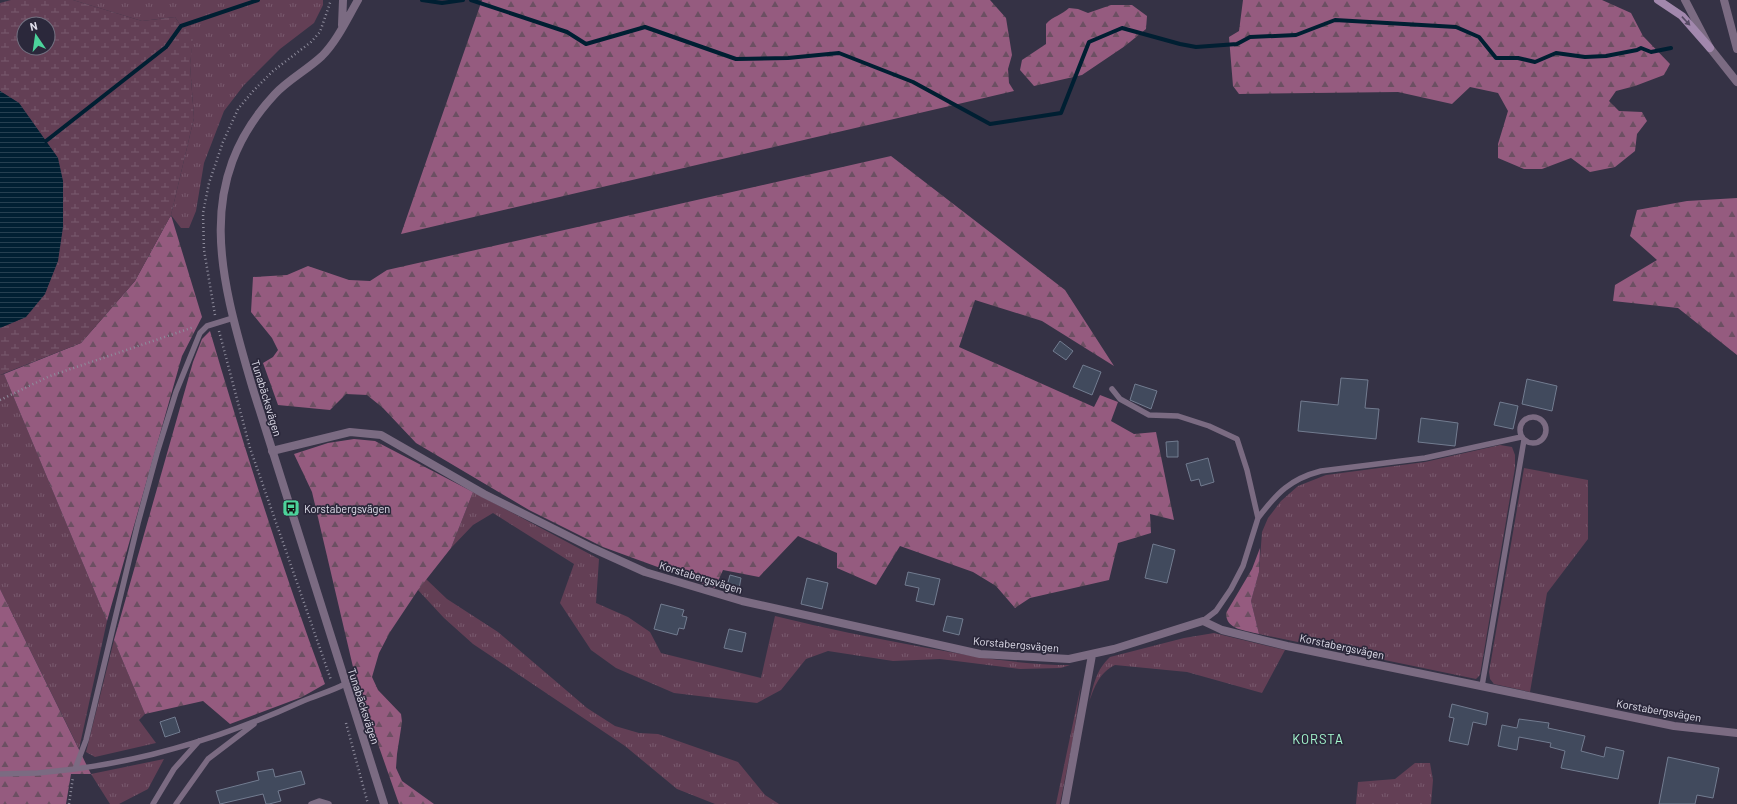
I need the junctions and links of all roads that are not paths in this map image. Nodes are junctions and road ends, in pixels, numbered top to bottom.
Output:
1 (343, 0) edge
2 (358, 0) edge
3 (1658, 0) edge
4 (1685, 0) edge
5 (1724, 0) edge
6 (342, 25) junction
7 (1710, 48) junction
8 (1737, 49) edge
9 (1737, 82) edge
10 (233, 318) junction
11 (1112, 389) dead end
12 (1522, 438) junction
13 (272, 451) junction
14 (1258, 518) junction
15 (1203, 621) junction
16 (1092, 655) junction
17 (345, 684) junction
18 (1482, 686) junction
19 (257, 722) junction
20 (1737, 733) edge
21 (200, 740) junction
22 (74, 769) junction
23 (0, 774) edge
24 (153, 804) edge
25 (176, 804) edge
26 (311, 804) edge
27 (328, 804) edge
28 (384, 804) edge
29 (1065, 804) edge

1 - 6 street, Tunabäcksvägen
2 - 6 street, Tunabäcksvägen
3 -> 7 main road
4 - 7 street
5 - 8 street
6 - 10 street, Tunabäcksvägen
7 - 9 street
10 - 13 street, Tunabäcksvägen
10 - 22 lane
11 - 14 lane
12 - 12 lane
12 - 14 lane
12 - 18 lane
13 - 16 street, Korstabergsvägen
13 - 17 street, Tunabäcksvägen
14 - 15 lane
15 - 16 street, Korstabergsvägen
15 - 18 street, Korstabergsvägen
16 - 29 street
17 - 19 lane
17 - 28 street, Tunabäcksvägen
18 - 20 street, Korstabergsvägen
19 - 21 lane
19 - 25 lane
21 - 22 lane
21 - 24 lane
22 - 23 lane
26 - 27 lane

